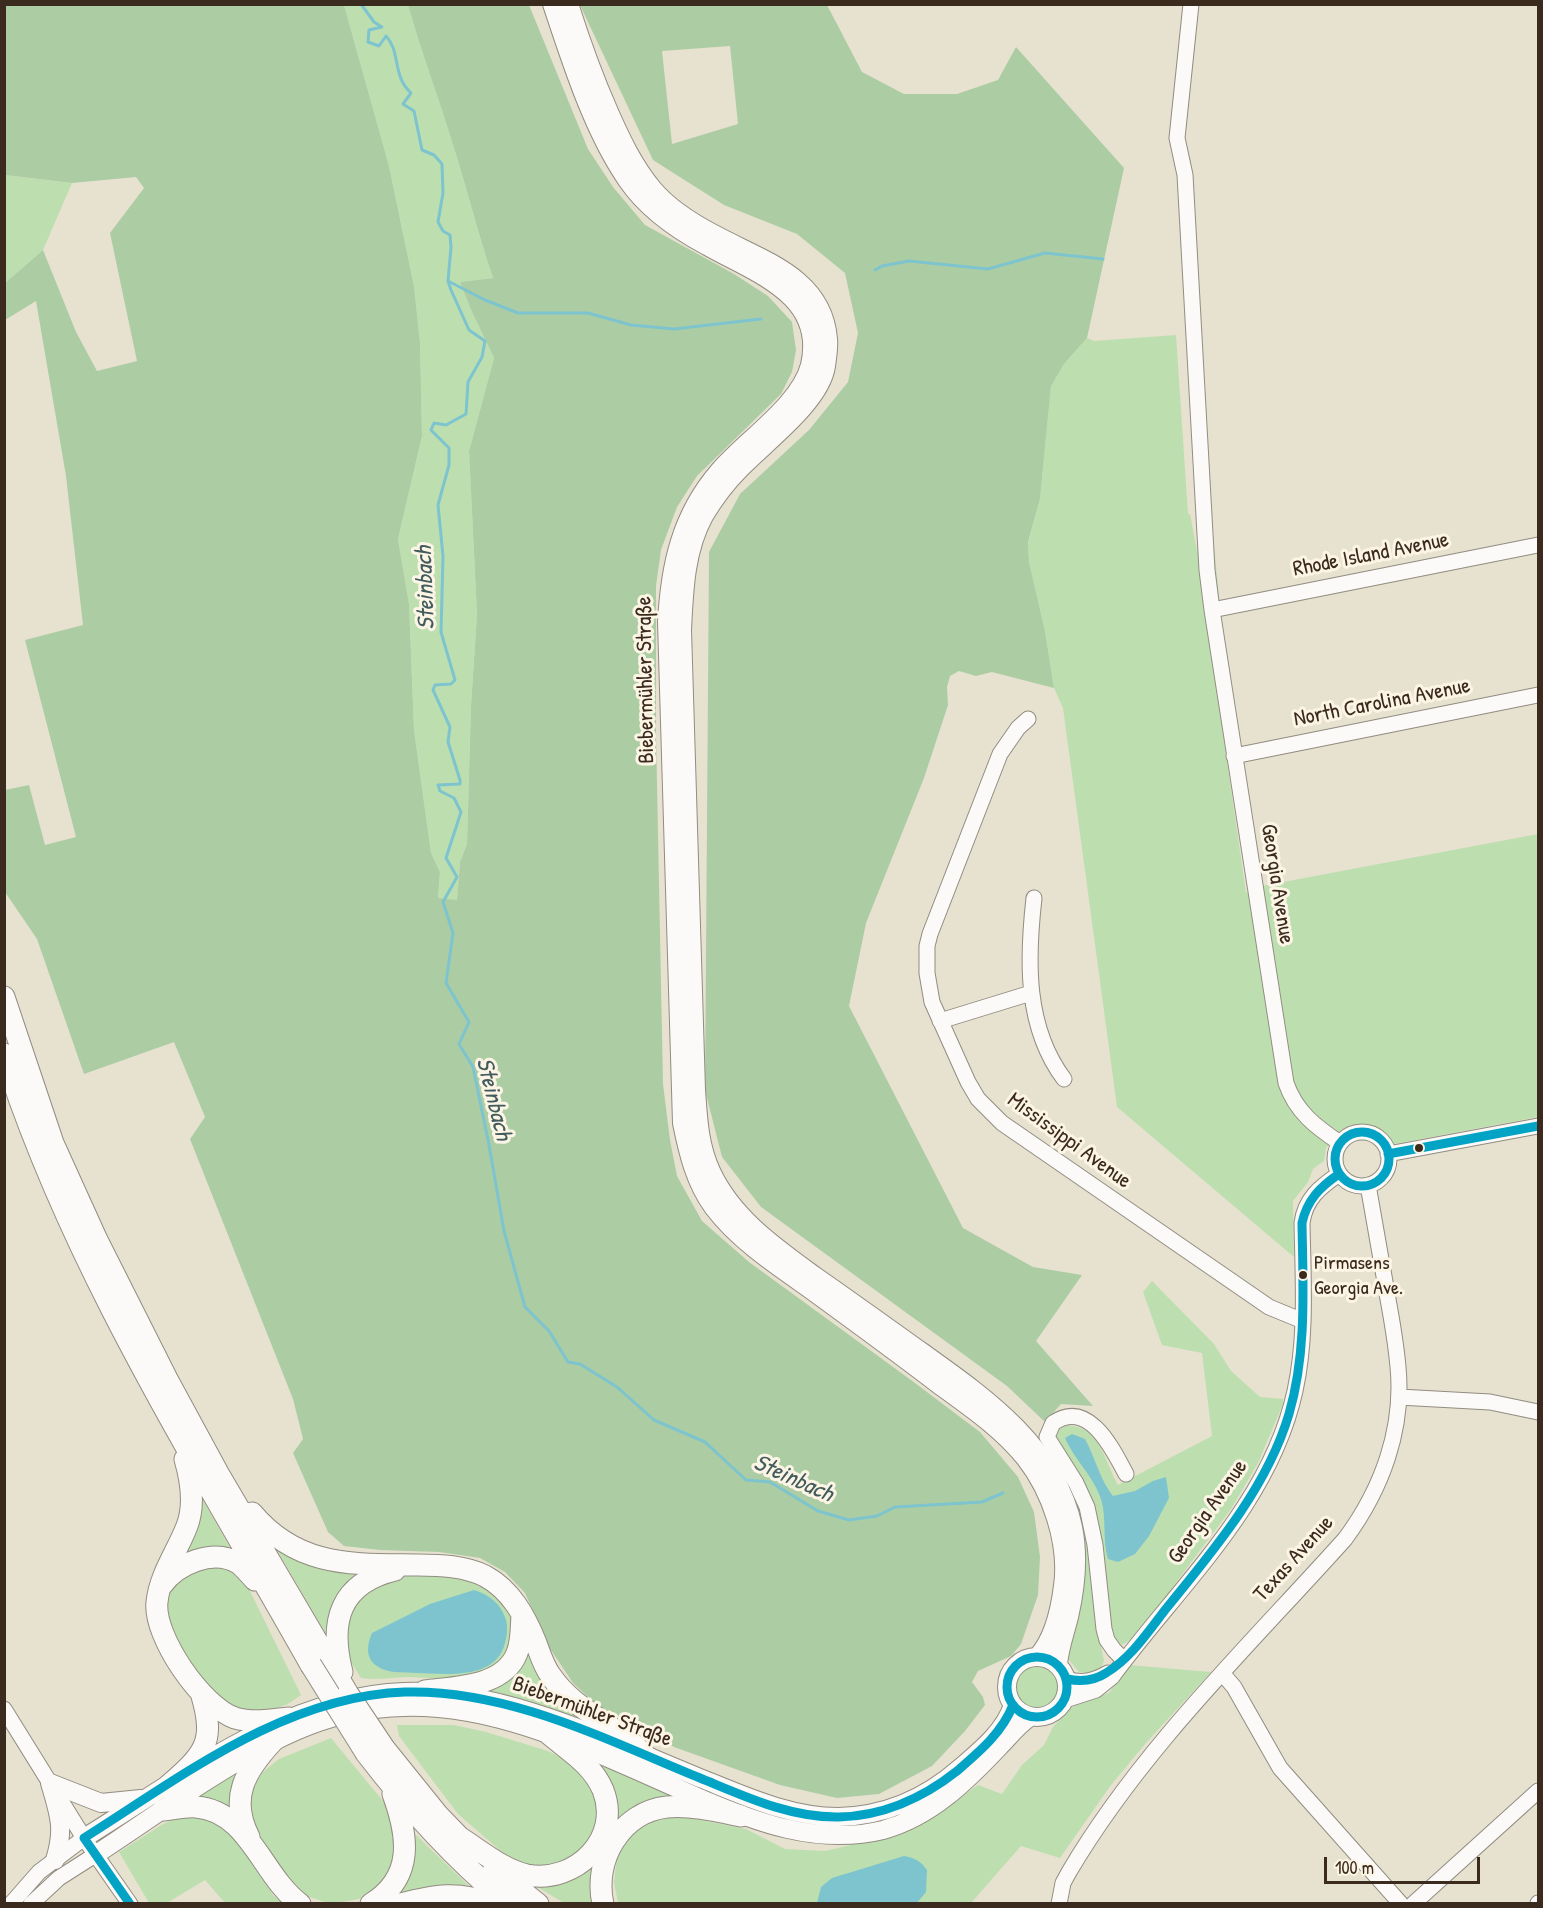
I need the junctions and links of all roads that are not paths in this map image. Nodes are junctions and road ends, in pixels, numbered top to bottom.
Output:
1 (552, 4) edge
2 (569, 4) edge
3 (1191, 4) edge
4 (1539, 545) edge
5 (1212, 610) junction
6 (1539, 695) edge
7 (1028, 719) dead end
8 (1234, 756) junction
9 (1034, 898) dead end
10 (1032, 993) junction
11 (4, 997) edge
12 (940, 1021) junction
13 (4, 1054) edge
14 (1064, 1079) dead end
15 (1539, 1126) edge
16 (1340, 1143) junction
17 (1388, 1154) junction
18 (1339, 1174) junction
19 (1368, 1185) junction
20 (1303, 1321) junction
21 (1399, 1397) junction
22 (1539, 1412) edge
23 (178, 1435) junction
24 (218, 1473) junction
25 (1126, 1474) dead end
26 (419, 1565) junction
27 (160, 1588) junction
28 (273, 1598) junction
29 (522, 1614) junction
30 (1037, 1657) junction
31 (1124, 1660) junction
32 (326, 1661) junction
33 (1062, 1672) junction
34 (1222, 1672) junction
35 (425, 1691) junction
36 (202, 1696) junction
37 (1065, 1700) junction
38 (1012, 1706) junction
39 (4, 1709) edge
40 (1030, 1717) junction
41 (289, 1718) junction
42 (549, 1734) junction
43 (273, 1742) junction
44 (375, 1750) junction
45 (648, 1758) junction
46 (50, 1783) junction
47 (389, 1783) junction
48 (168, 1786) junction
49 (1539, 1791) edge
50 (156, 1804) junction
51 (741, 1816) junction
52 (459, 1837) junction
53 (84, 1838) junction
54 (253, 1846) junction
55 (95, 1855) junction
56 (55, 1860) junction
57 (11, 1904) edge
58 (31, 1904) edge
59 (130, 1904) edge
60 (300, 1904) edge
61 (371, 1904) edge
62 (401, 1904) edge
63 (492, 1904) edge
64 (509, 1904) edge
65 (538, 1904) edge
66 (603, 1904) edge
67 (1059, 1904) edge
68 (1401, 1904) edge
69 (1413, 1904) edge

1 - 30 main road, Biebermühler Straße
2 - 33 main road
3 - 5 street, Georgia Avenue
4 - 5 street, Rhode Island Avenue
5 - 8 street, Georgia Avenue
6 - 8 street, North Carolina Avenue
7 - 12 street, Mississippi Avenue
8 - 16 street, Georgia Avenue
9 - 10 street
10 - 12 street
10 - 14 street
11 - 24 highway
12 - 20 street, Mississippi Avenue
13 - 23 highway
15 - 17 street
16 - 17 street
16 - 18 street
17 - 19 street
18 - 19 street
18 - 20 street, Georgia Avenue
19 - 21 street, Texas Avenue
20 - 31 street, Georgia Avenue
21 - 22 street
21 - 34 street, Texas Avenue
23 - 27 highway
23 - 28 highway
24 - 26 highway
24 - 32 highway
25 - 31 street
26 - 29 highway
26 - 32 highway
27 - 28 highway
27 - 36 highway
28 - 32 highway
29 - 35 highway
29 - 45 highway
30 - 33 main road
30 - 38 main road
31 - 33 street, Georgia Avenue
31 - 37 street, Georgia Avenue
32 - 44 highway, bridge
32 - 44 highway, bridge
33 - 37 main road
34 - 67 street, Texas Avenue
34 - 68 street
35 - 41 main road, Biebermühler Straße
35 - 45 main road, Biebermühler Straße
36 - 41 highway
36 - 48 highway
37 - 40 main road
38 - 40 main road
38 - 45 main road, Biebermühler Straße
39 - 46 street
40 - 51 main road, Biebermühler Straße
41 - 48 main road, Biebermühler Straße
42 - 43 main road, Biebermühler Straße
42 - 51 main road, Biebermühler Straße
42 - 52 highway
43 - 50 main road, Biebermühler Straße
43 - 54 highway
44 - 47 highway
44 - 52 highway
46 - 50 main road
46 - 53 street
46 - 56 main road
47 - 61 highway
47 - 64 highway
48 - 50 main road, Biebermühler Straße
49 - 69 street
50 - 53 main road
50 - 54 highway
50 - 55 main road
51 - 66 highway
52 - 65 highway
53 - 55 street
53 - 56 street
54 - 60 highway
55 - 58 street
55 - 59 street
56 - 57 street
62 - 63 highway

